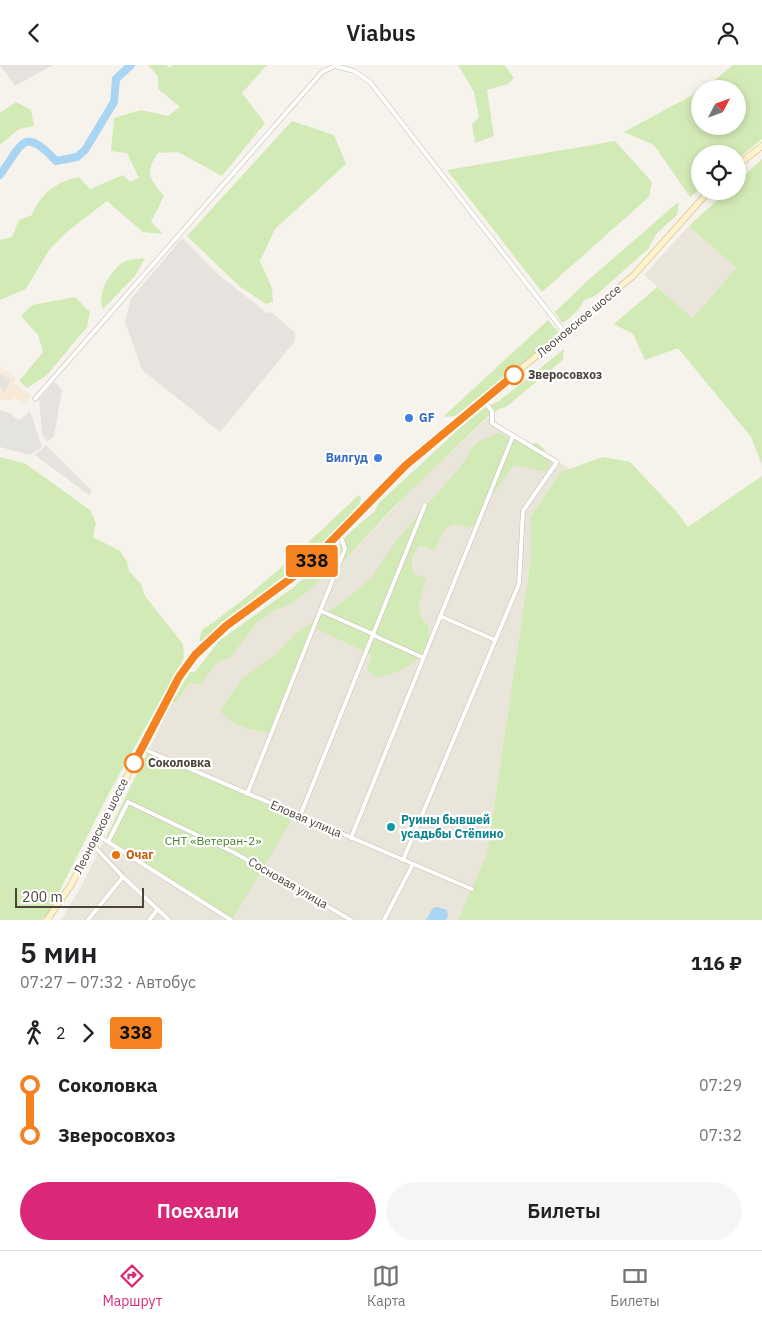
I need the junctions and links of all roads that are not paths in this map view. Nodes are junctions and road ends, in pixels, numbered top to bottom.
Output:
1 (762, 146) edge
2 (746, 159) edge
3 (701, 200) edge
4 (565, 333) junction
5 (35, 399) dead end
6 (482, 400) junction
7 (513, 436) junction
8 (425, 505) dead end
9 (340, 534) junction
10 (321, 611) junction
11 (440, 617) junction
12 (373, 635) junction
13 (495, 640) junction
14 (424, 658) junction
15 (141, 748) junction
16 (247, 793) junction
17 (300, 816) junction
18 (97, 835) junction
19 (351, 838) junction
20 (108, 842) junction
21 (92, 844) junction
22 (403, 860) junction
23 (413, 864) junction
24 (123, 877) junction
25 (472, 889) dead end
26 (158, 909) junction
27 (47, 920) edge
28 (88, 920) edge
29 (149, 920) edge
30 (169, 920) edge
31 (231, 920) edge
32 (350, 920) edge
33 (384, 920) edge

1 - 2 main road
3 - 4 main road, Леоновское шоссе
4 - 5 street
4 - 6 main road, Леоновское шоссе
6 - 7 street
6 - 9 main road, Леоновское шоссе
7 - 11 street
7 - 13 street
8 - 12 street
9 - 10 street
9 - 15 main road, Леоновское шоссе
10 - 12 street
10 - 16 street
11 - 13 street
11 - 14 street
12 - 14 street
12 - 17 street
13 - 22 street
14 - 19 street
15 - 16 street, Еловая улица
15 - 18 main road, Леоновское шоссе
16 - 17 street, Еловая улица
17 - 19 street, Еловая улица
18 - 20 street
18 - 21 main road, Леоновское шоссе
19 - 22 street, Еловая улица
20 - 31 street
20 - 32 street, Сосновая улица
21 - 24 street
21 - 27 main road, Леоновское шоссе
22 - 23 street, Еловая улица
23 - 25 street, Еловая улица
23 - 33 street
24 - 26 street
24 - 28 street
26 - 29 street
26 - 30 street

